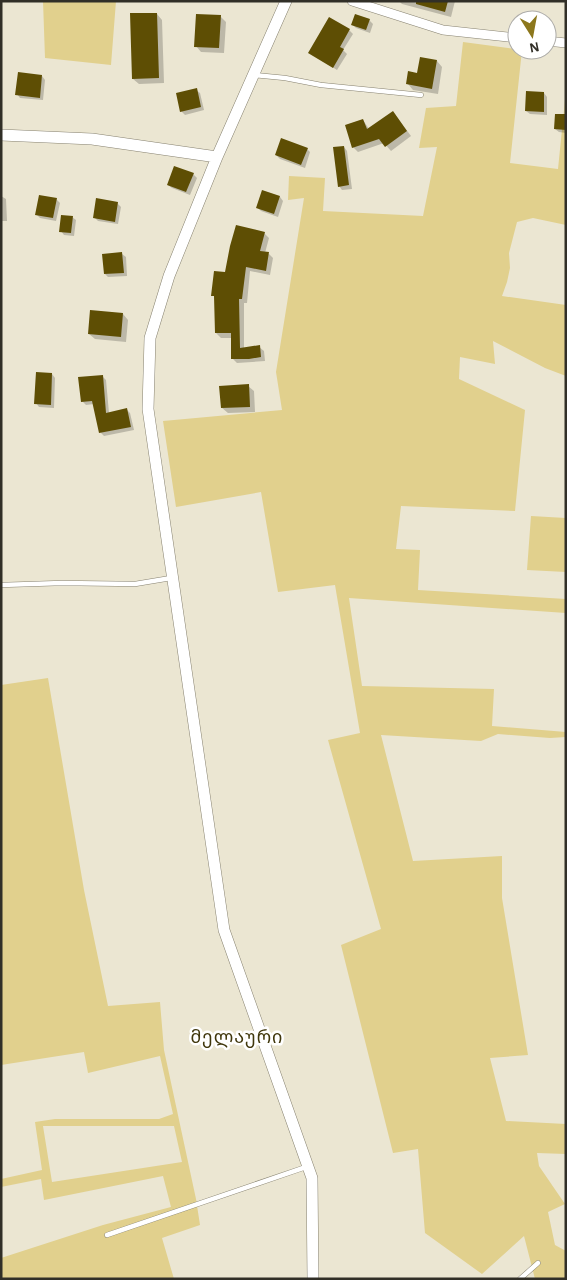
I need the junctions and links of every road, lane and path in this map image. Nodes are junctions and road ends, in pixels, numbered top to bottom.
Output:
1 (286, 1) edge
2 (352, 1) edge
3 (507, 37) edge
4 (253, 75) junction
5 (421, 95) dead end
6 (1, 135) edge
7 (216, 157) junction
8 (172, 578) junction
9 (1, 585) edge
10 (308, 1166) junction
11 (106, 1235) dead end
12 (538, 1263) dead end
13 (313, 1279) edge
14 (520, 1279) edge

1 - 4 street
2 - 3 street
4 - 5 lane
4 - 7 street
6 - 7 street
7 - 8 street
8 - 9 lane
8 - 10 street
10 - 11 lane
10 - 13 street
12 - 14 lane

